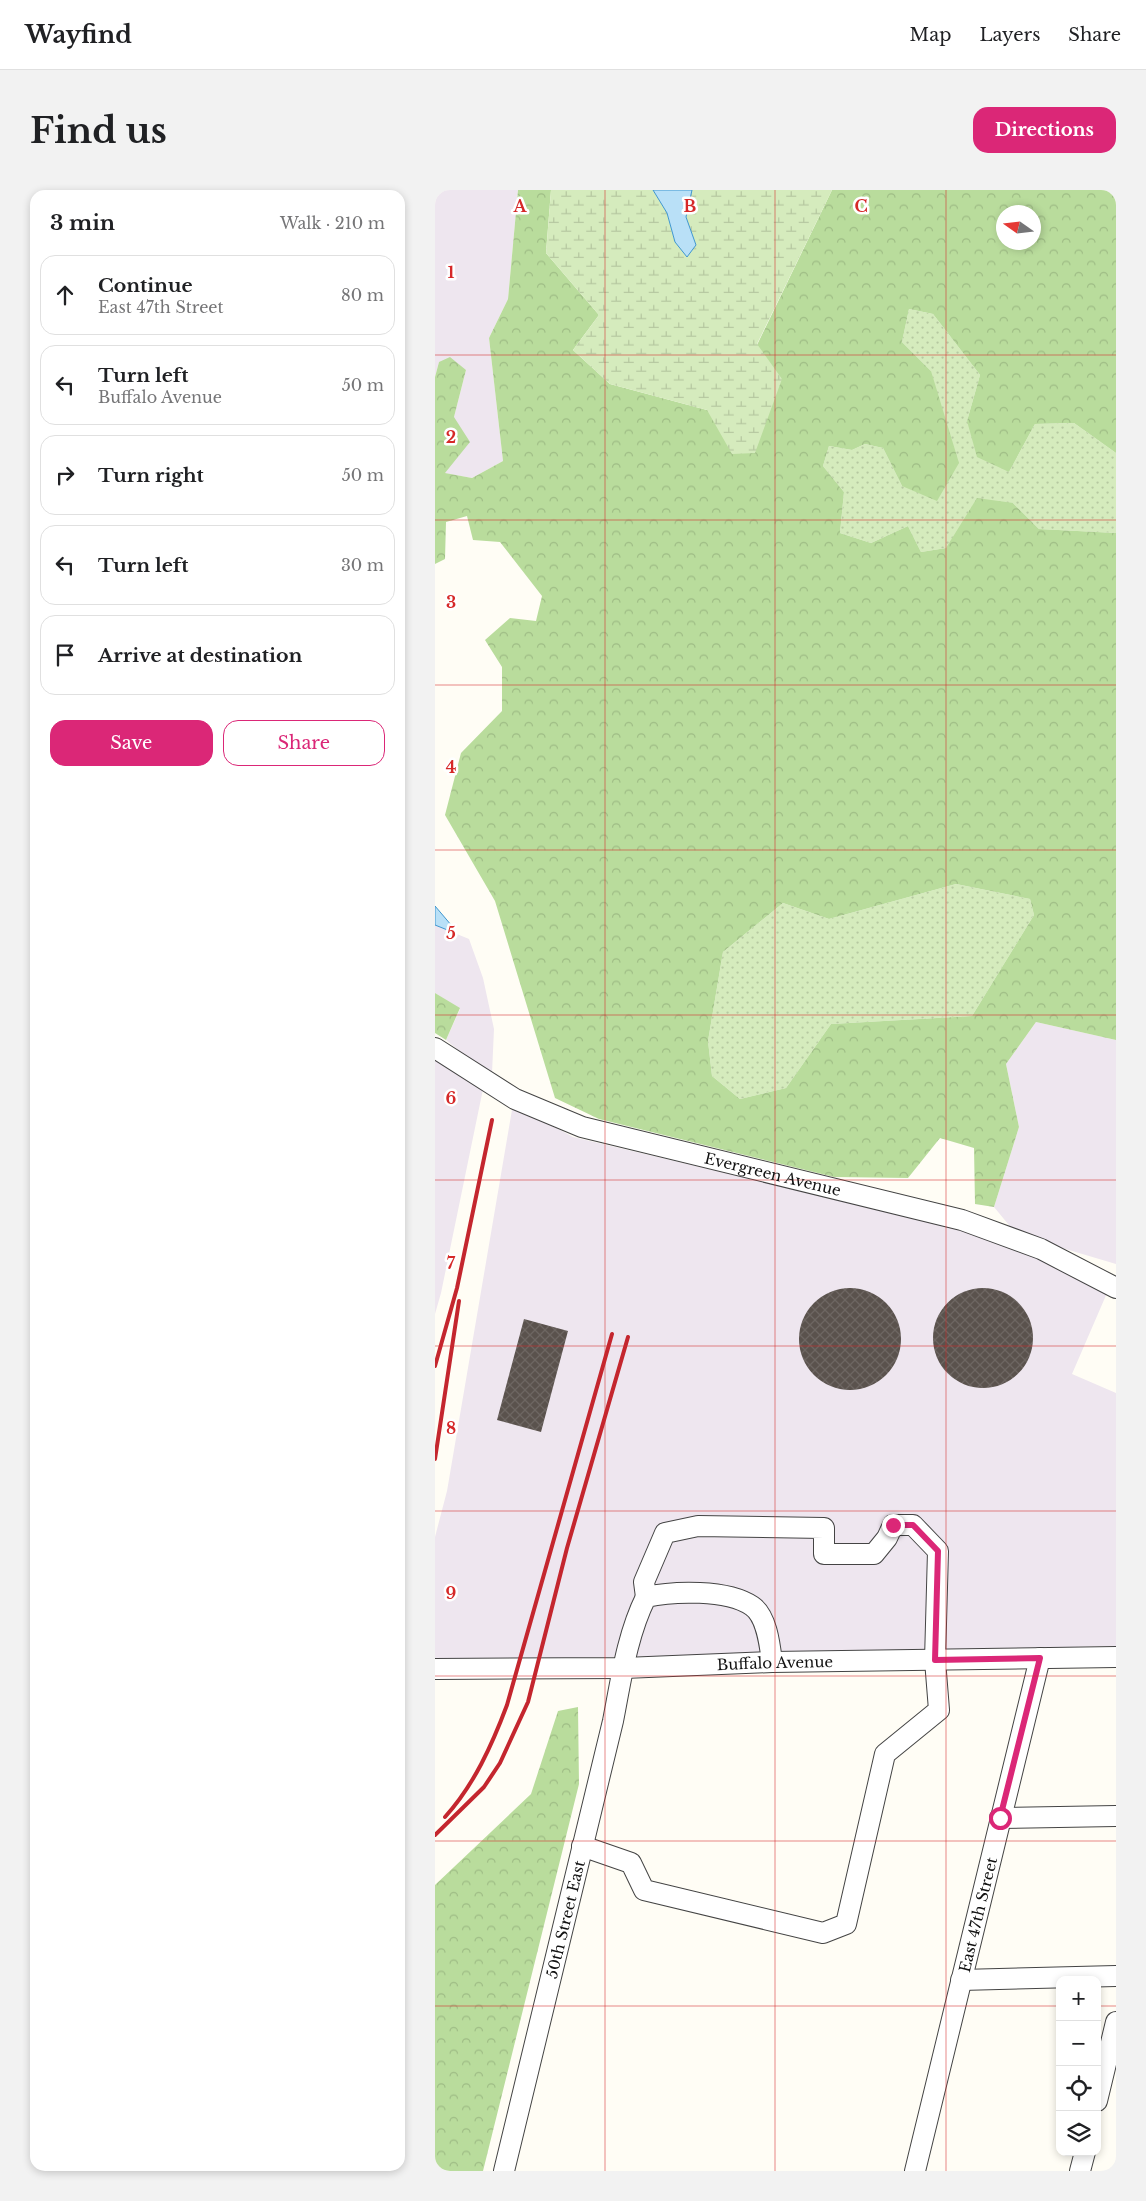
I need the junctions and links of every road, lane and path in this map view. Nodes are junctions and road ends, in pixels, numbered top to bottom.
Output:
1 (435, 1048) edge
2 (1116, 1288) edge
3 (646, 1597) junction
4 (1116, 1657) edge
5 (1040, 1658) junction
6 (935, 1660) junction
7 (772, 1662) junction
8 (624, 1668) junction
9 (435, 1669) edge
10 (1116, 1816) edge
11 (1000, 1818) junction
12 (582, 1846) junction
13 (1116, 1976) edge
14 (961, 1980) junction
15 (1116, 2022) edge
16 (1101, 2084) edge
17 (1084, 2156) edge
18 (504, 2171) edge
19 (915, 2171) edge
20 (1080, 2171) edge

1 - 2 street, Evergreen Avenue
3 - 6 street, 50th Street East
3 - 7 street
3 - 8 street, 50th Street East
4 - 5 street, Buffalo Avenue
5 - 6 street, Buffalo Avenue
5 - 11 street, East 47th Street
6 - 7 street, Buffalo Avenue
6 - 12 street
7 - 8 street, Buffalo Avenue
8 - 9 street, Buffalo Avenue
8 - 12 street, 50th Street East
10 - 11 street
11 - 14 street, East 47th Street
12 - 18 street, 50th Street East
13 - 14 street
14 - 19 street, East 47th Street
15 - 16 street
17 - 20 street

